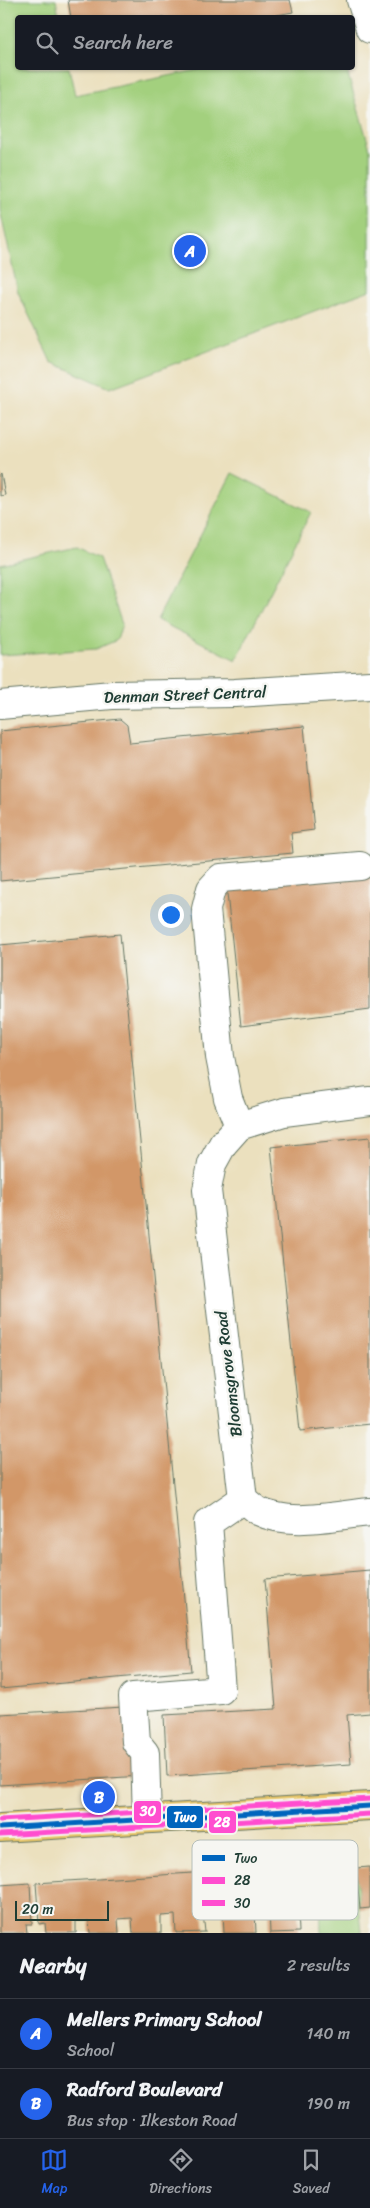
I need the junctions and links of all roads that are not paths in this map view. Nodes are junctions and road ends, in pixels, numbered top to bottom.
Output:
1 (361, 0) edge
2 (370, 29) edge
3 (370, 685) edge
4 (0, 705) edge
5 (360, 866) dead end
6 (370, 1101) edge
7 (239, 1126) junction
8 (243, 1499) junction
9 (370, 1512) edge
10 (370, 1806) edge
11 (147, 1819) junction
12 (0, 1828) edge

1 - 2 street
3 - 4 street, Denman Street Central
5 - 7 street
6 - 7 street
7 - 8 street, Bloomsgrove Road
8 - 9 street
8 - 11 street
10 - 11 main road
11 - 12 main road

